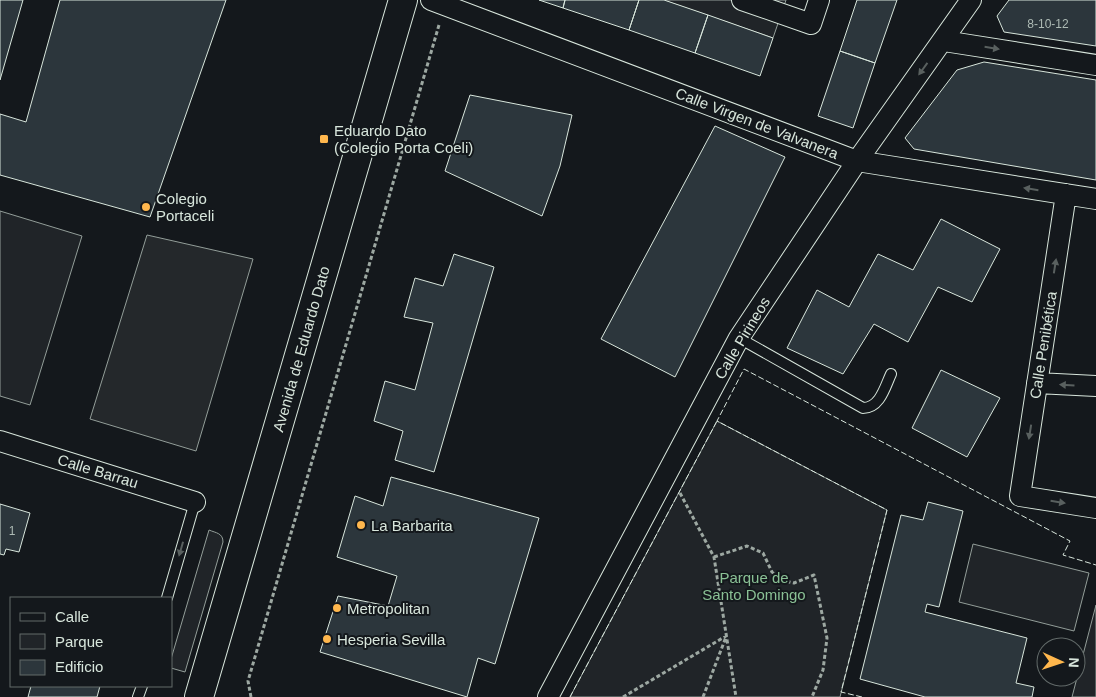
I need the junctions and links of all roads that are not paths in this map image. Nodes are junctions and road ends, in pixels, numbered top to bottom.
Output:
1 (403, 0) edge
2 (431, 0) edge
3 (742, 0) edge
4 (819, 0) edge
5 (971, 0) edge
6 (944, 41) junction
7 (1096, 65) edge
8 (857, 161) junction
9 (1066, 194) junction
10 (1096, 199) edge
11 (739, 338) junction
12 (891, 374) dead end
13 (1037, 383) junction
14 (1096, 386) edge
15 (0, 441) edge
16 (195, 502) joint
17 (1096, 508) edge
18 (167, 597) edge
19 (199, 697) edge
20 (548, 697) edge

1 - 19 main road, Avenida de Eduardo Dato
2 - 8 street, Calle Virgen de Valvanera
3 - 4 street
5 - 6 street, Calle Pirineos
6 -> 7 street
6 -> 8 street, Calle Pirineos
9 -> 8 street, Calle Virgen de Valvanera
8 - 11 street, Calle Pirineos
9 - 10 street, Calle Virgen de Valvanera
13 -> 9 street, Calle Penibética
11 - 12 lane
11 - 20 street, Calle Pirineos
14 -> 13 street
13 -> 17 street, Calle Penibética
15 - 16 street, Calle Barrau
16 -> 18 lane

